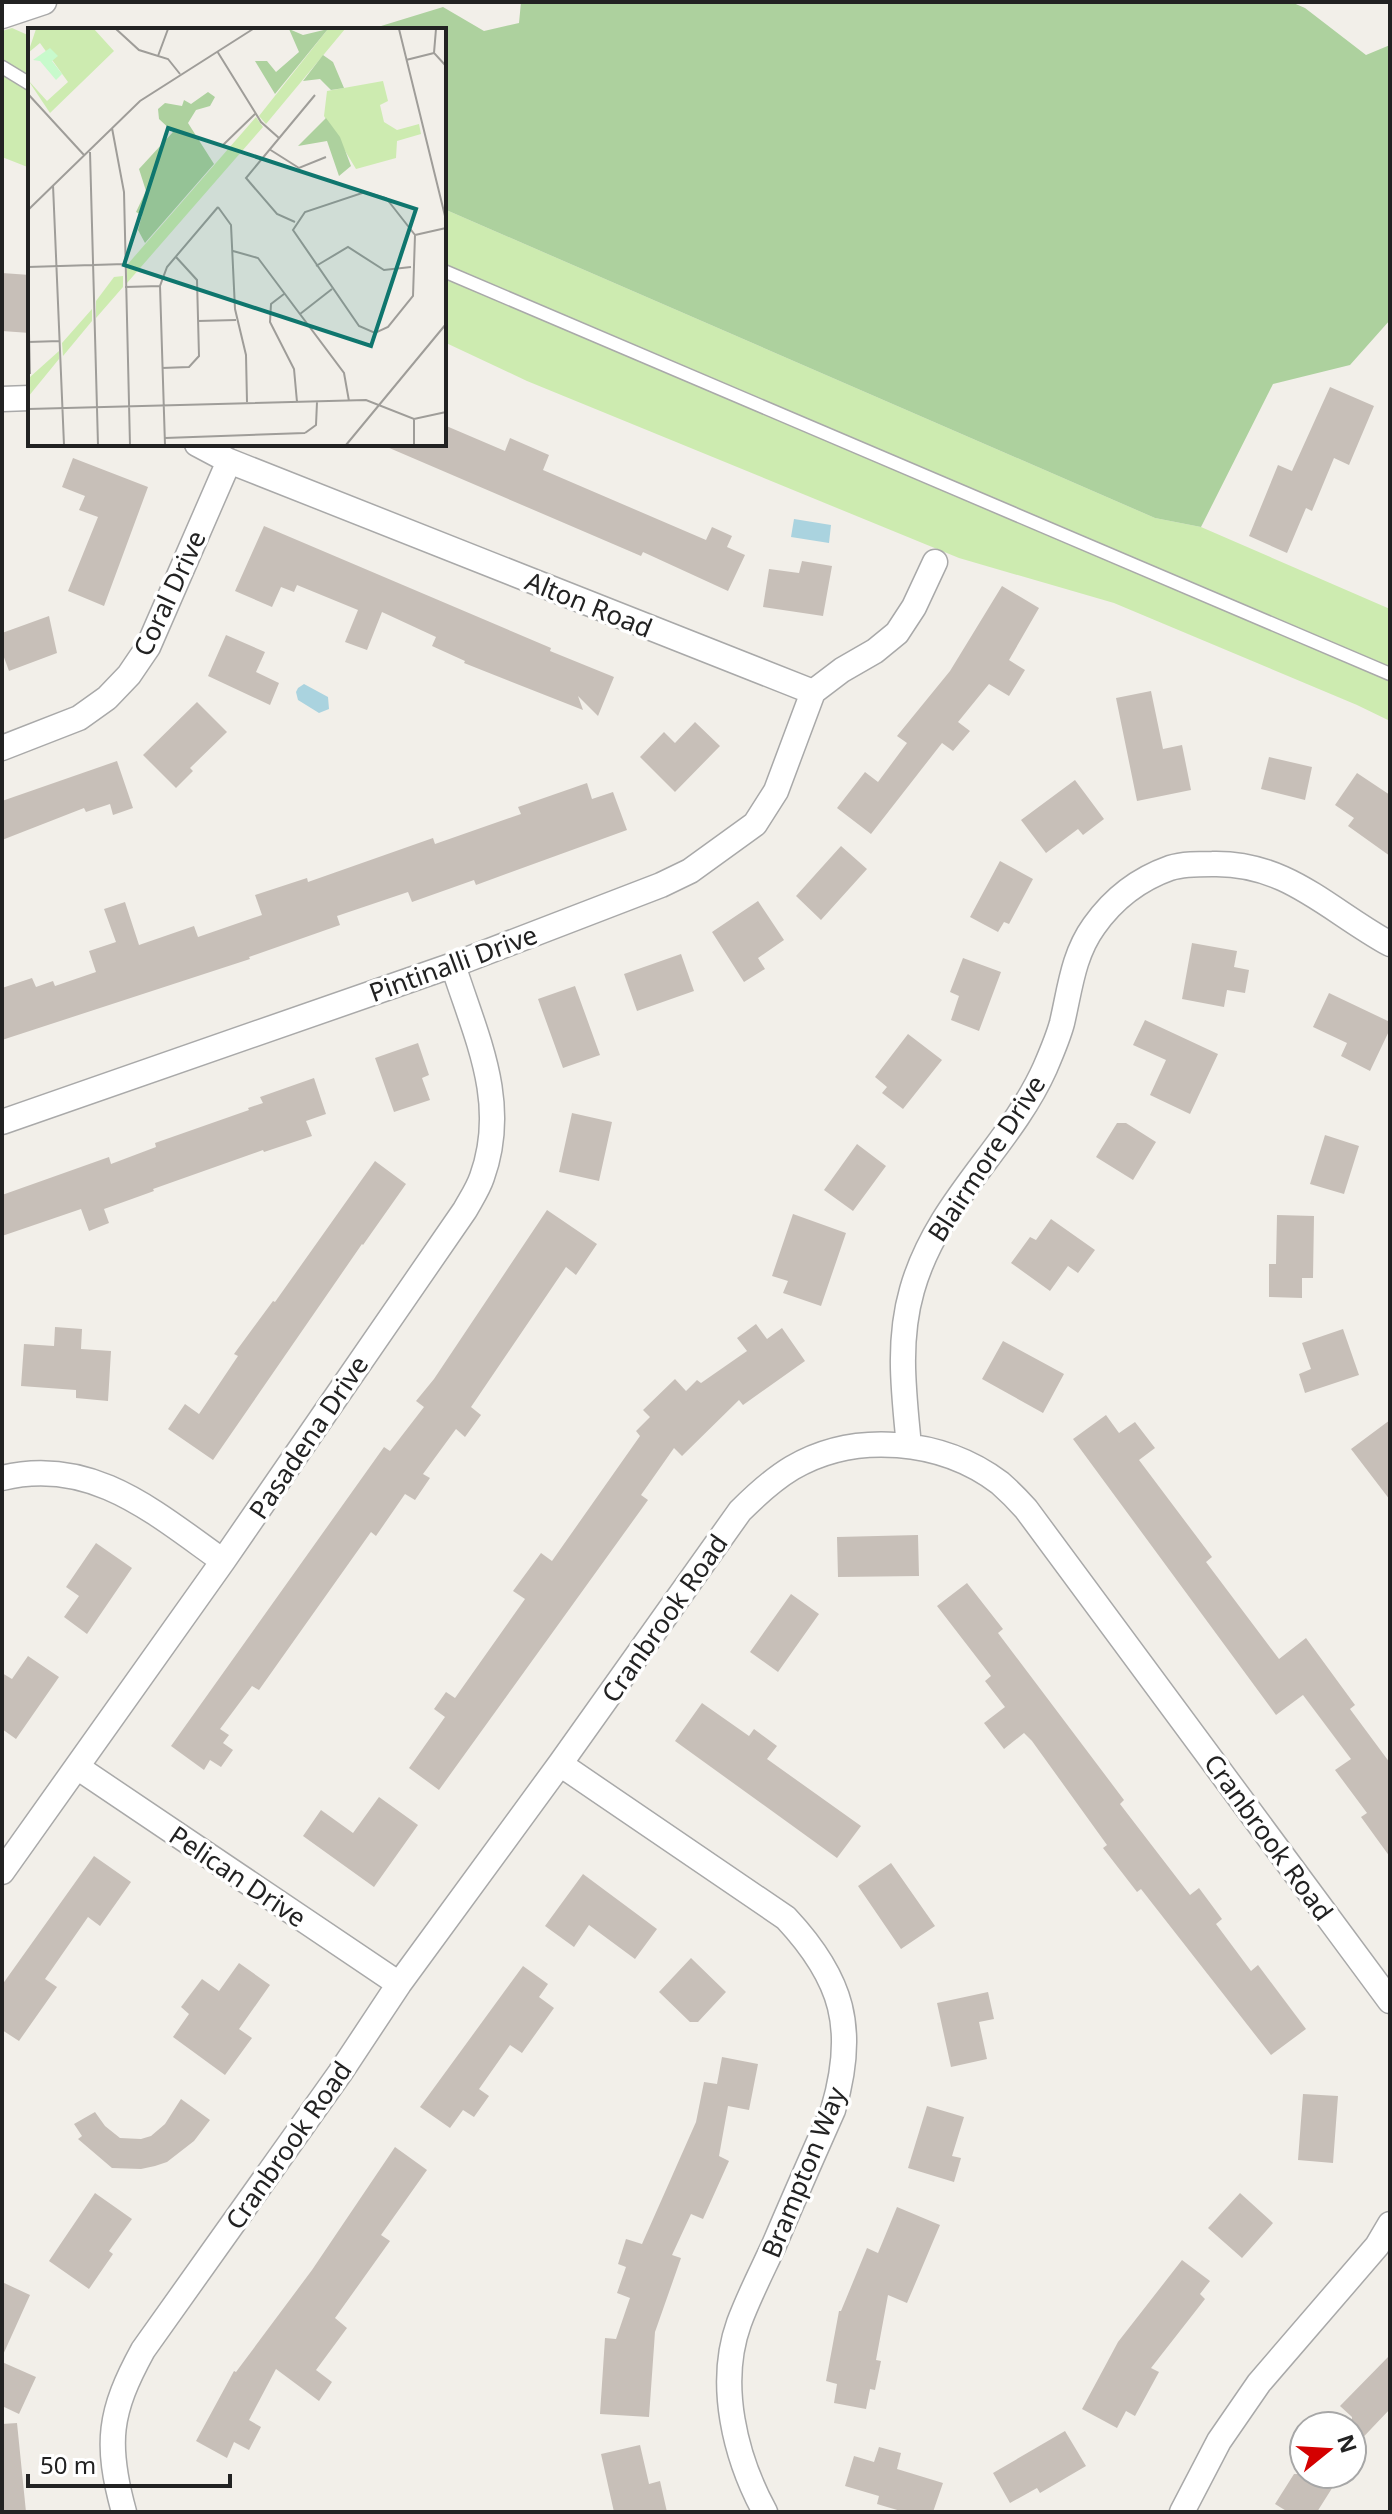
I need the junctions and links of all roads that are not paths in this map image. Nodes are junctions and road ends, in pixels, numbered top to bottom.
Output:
1 (44, 2) edge
2 (9, 10) edge
3 (2, 67) edge
4 (28, 83) edge
5 (446, 272) edge
6 (28, 398) edge
7 (2, 399) edge
8 (201, 446) edge
9 (229, 461) junction
10 (935, 562) dead end
11 (1390, 674) edge
12 (813, 692) junction
13 (2, 748) edge
14 (1390, 944) edge
15 (453, 965) junction
16 (2, 1122) edge
17 (909, 1446) junction
18 (2, 1478) edge
19 (223, 1561) junction
20 (560, 1764) junction
21 (77, 1767) junction
22 (2, 1872) edge
23 (399, 1984) junction
24 (1390, 2001) edge
25 (1390, 2224) edge
26 (124, 2512) edge
27 (765, 2512) edge
28 (1182, 2512) edge

1 - 2 street
3 - 4 lane
5 - 11 lane
6 - 7 street
8 - 9 street, Alton Road
9 - 12 street, Alton Road
9 - 13 street, Coral Drive
10 - 12 street
12 - 15 street, Pintinalli Drive
14 - 17 street, Blairmore Drive
15 - 16 street, Pintinalli Drive
15 - 19 street, Pasadena Drive
17 - 20 street, Cranbrook Road
17 - 24 street, Cranbrook Road
18 - 19 street
19 - 21 street, Pasadena Drive
20 - 23 street, Cranbrook Road
20 - 27 street, Brampton Way
21 - 22 street, Pasadena Drive
21 - 23 street, Pelican Drive
23 - 26 street, Cranbrook Road
25 - 28 street

